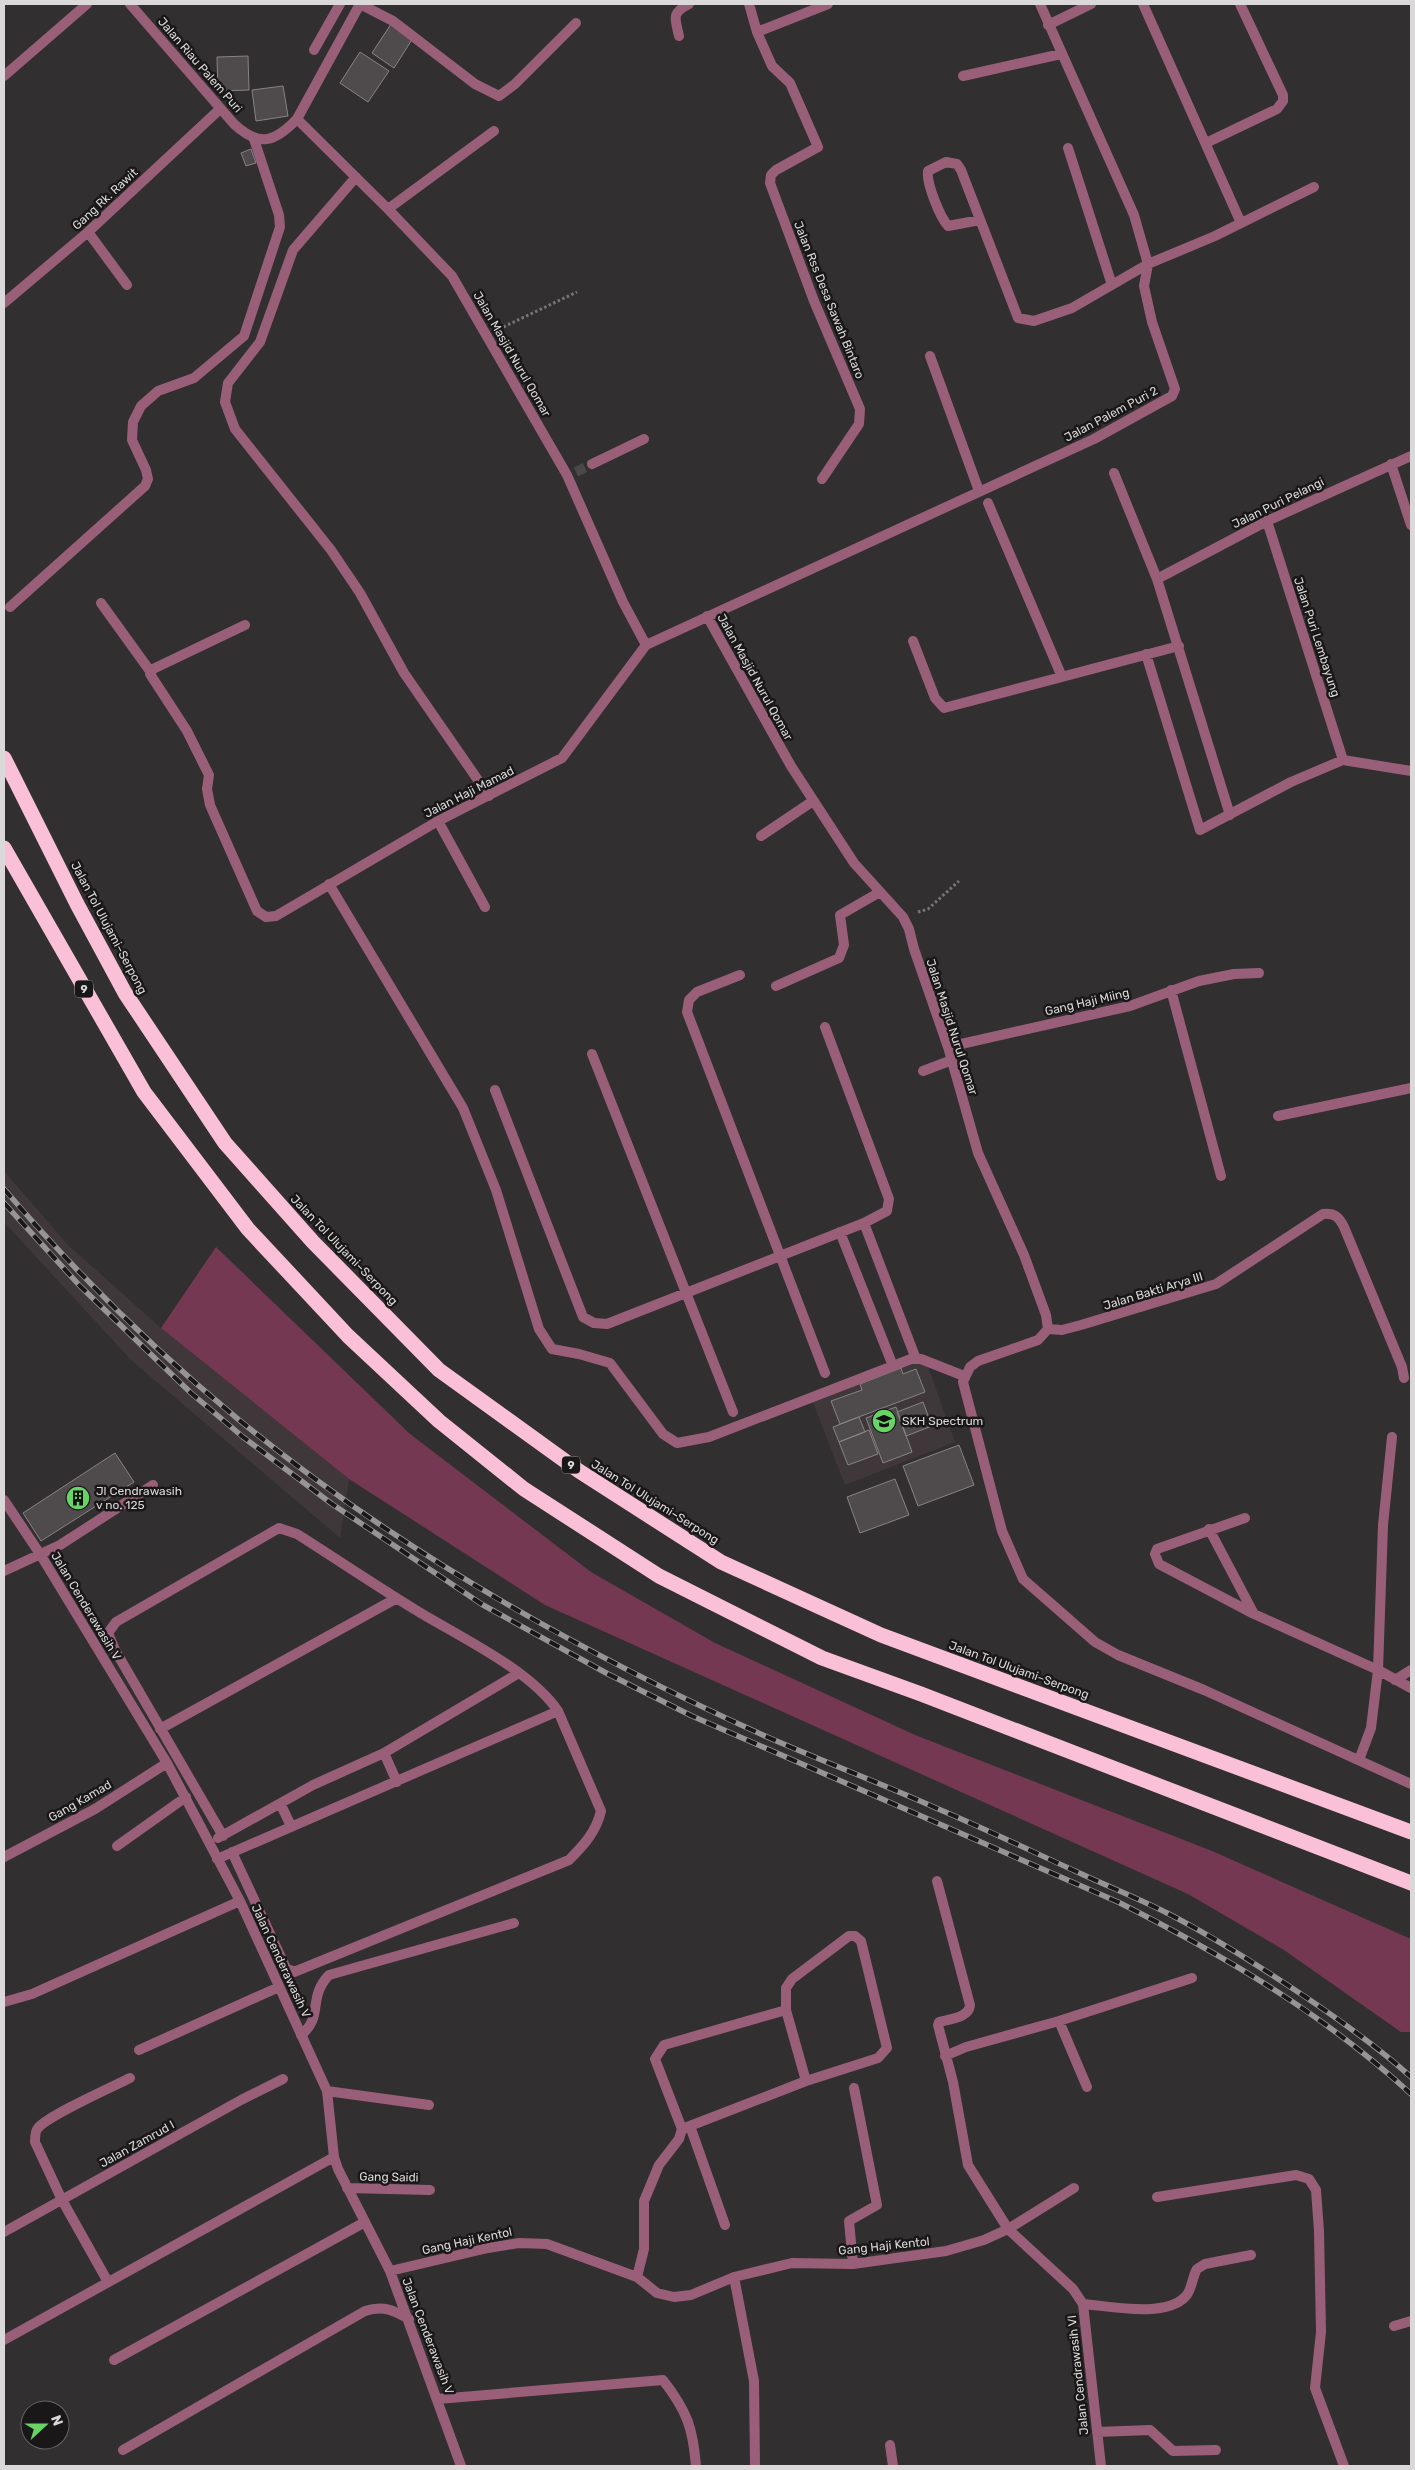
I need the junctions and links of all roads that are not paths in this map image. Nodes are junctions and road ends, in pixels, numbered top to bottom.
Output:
1 (87, 4) edge
2 (130, 4) edge
3 (340, 4) edge
4 (360, 4) edge
5 (689, 4) edge
6 (749, 4) edge
7 (828, 4) edge
8 (1040, 4) edge
9 (1091, 4) edge
10 (1143, 4) edge
11 (1240, 4) edge
12 (576, 23) dead end
13 (1048, 25) junction
14 (757, 32) junction
15 (679, 36) dead end
16 (314, 50) dead end
17 (1061, 54) junction
18 (4, 76) edge
19 (963, 76) dead end
20 (220, 110) junction
21 (297, 119) junction
22 (494, 131) dead end
23 (254, 139) junction
24 (1206, 143) junction
25 (1068, 148) dead end
26 (356, 177) junction
27 (1314, 187) dead end
28 (388, 209) junction
29 (980, 220) junction
30 (1241, 223) junction
31 (88, 232) junction
32 (1148, 264) junction
33 (127, 285) dead end
34 (1112, 285) junction
35 (4, 304) edge
36 (930, 356) dead end
37 (644, 439) dead end
38 (1411, 456) edge
39 (592, 464) tunnel mouth
40 (1391, 464) junction
41 (1114, 473) dead end
42 (822, 479) dead end
43 (980, 492) junction
44 (988, 503) dead end
45 (1267, 521) junction
46 (1411, 525) edge
47 (1158, 578) junction
48 (101, 603) dead end
49 (10, 607) dead end
50 (707, 616) junction
51 (244, 624) dead end
52 (913, 641) dead end
53 (646, 645) junction
54 (1179, 646) junction
55 (1146, 654) junction
56 (150, 671) junction
57 (1062, 677) junction
58 (4, 758) edge
59 (1343, 760) junction
60 (1411, 771) edge
61 (489, 796) junction
62 (813, 801) junction
63 (1230, 815) junction
64 (438, 821) junction
65 (761, 836) dead end
66 (4, 848) edge
67 (4, 855) edge
68 (16, 872) junction
69 (329, 884) junction
70 (880, 892) junction
71 (485, 907) dead end
72 (1260, 973) dead end
73 (740, 975) dead end
74 (776, 986) dead end
75 (1171, 990) junction
76 (825, 1027) dead end
77 (948, 1047) junction
78 (592, 1054) dead end
79 (952, 1060) junction
80 (922, 1071) dead end
81 (1411, 1088) edge
82 (495, 1090) dead end
83 (1278, 1116) dead end
84 (1220, 1176) dead end
85 (864, 1223) junction
86 (840, 1232) junction
87 (780, 1256) junction
88 (687, 1293) junction
89 (1048, 1329) junction
90 (916, 1359) junction
91 (893, 1366) junction
92 (825, 1374) dead end
93 (964, 1376) junction
94 (1404, 1378) dead end
95 (733, 1412) dead end
96 (1392, 1438) dead end
97 (153, 1485) dead end
98 (4, 1500) edge
99 (1245, 1518) dead end
100 (9, 1519) edge
101 (1209, 1529) junction
102 (40, 1554) junction
103 (4, 1571) edge
104 (396, 1598) junction
105 (1254, 1614) junction
106 (1378, 1670) junction
107 (1411, 1670) edge
108 (519, 1672) junction
109 (1395, 1680) junction
110 (1411, 1688) edge
111 (558, 1711) junction
112 (160, 1728) junction
113 (384, 1754) junction
114 (1358, 1760) junction
115 (167, 1763) junction
116 (397, 1782) junction
117 (1411, 1784) edge
118 (186, 1797) junction
119 (281, 1805) junction
120 (291, 1826) junction
121 (1411, 1832) edge
122 (223, 1836) junction
123 (210, 1842) junction
124 (117, 1846) dead end
125 (232, 1852) junction
126 (4, 1857) edge
127 (217, 1859) junction
128 (937, 1881) dead end
129 (1411, 1883) edge
130 (240, 1901) junction
131 (514, 1923) dead end
132 (1192, 1978) dead end
133 (279, 1987) junction
134 (4, 2002) edge
135 (786, 2010) junction
136 (1059, 2021) junction
137 (302, 2035) junction
138 (139, 2050) dead end
139 (945, 2056) junction
140 (130, 2078) dead end
141 (283, 2079) dead end
142 (806, 2081) junction
143 (1087, 2087) dead end
144 (854, 2088) dead end
145 (327, 2092) junction
146 (429, 2105) dead end
147 (686, 2127) junction
148 (334, 2157) junction
149 (347, 2188) junction
150 (1074, 2188) dead end
151 (430, 2190) dead end
152 (1157, 2197) dead end
153 (62, 2200) junction
154 (366, 2222) junction
155 (725, 2225) dead end
156 (1008, 2229) junction
157 (4, 2232) edge
158 (1251, 2255) dead end
159 (853, 2264) junction
160 (390, 2271) junction
161 (637, 2277) junction
162 (734, 2277) junction
163 (108, 2282) junction
164 (1083, 2304) junction
165 (409, 2319) junction
166 (1411, 2321) edge
167 (1394, 2326) dead end
168 (4, 2340) edge
169 (114, 2360) dead end
170 (438, 2399) junction
171 (1097, 2432) junction
172 (890, 2445) dead end
173 (123, 2450) dead end
174 (1216, 2450) dead end
175 (461, 2466) edge
176 (696, 2466) edge
177 (755, 2466) edge
178 (893, 2466) edge
179 (1101, 2466) edge
180 (1344, 2466) edge

1 - 18 street
2 - 20 street, Jalan Riau Palem Puri
3 - 16 street
4 - 12 street
4 - 21 street
5 - 15 street
6 - 14 street
7 - 14 street
8 - 13 street, Jalan Palem Puri 2
9 - 13 street
10 - 24 street
11 - 24 street
13 - 17 street, Jalan Palem Puri 2
14 - 42 street, Jalan Rss Desa Sawah Bintaro
17 - 19 street
17 - 32 street, Jalan Palem Puri 2
20 - 23 street, Jalan Riau Palem Puri
20 - 31 street, Gang Rk. Rawit
21 - 23 street
21 - 26 street, Jalan Masjid Nurul Qomar
22 - 28 street
23 - 49 street
24 - 30 street
25 - 34 street
26 - 28 street, Jalan Masjid Nurul Qomar
26 - 61 street
27 - 30 street
28 - 53 street, Jalan Masjid Nurul Qomar
29 - 29 street
29 - 34 street
30 - 32 street
31 - 33 street
31 - 35 street, Gang Rk. Rawit
32 - 34 street
32 - 43 street, Jalan Palem Puri 2
36 - 43 street
37 - 39 street
38 - 40 street, Jalan Puri Pelangi
40 - 45 street, Jalan Puri Pelangi
40 - 46 street
41 - 47 street
43 - 50 street, Jalan Palem Puri 2
44 - 57 street
45 - 47 street, Jalan Puri Pelangi
45 - 59 street, Jalan Puri Lembayung
47 - 54 street
48 - 56 street
50 - 53 street, Jalan Masjid Nurul Qomar
50 - 62 street, Jalan Masjid Nurul Qomar
51 - 56 street
52 - 57 street
53 - 61 street, Jalan Haji Mamad
54 - 55 street
54 - 63 street
55 - 57 street
55 - 63 street
56 - 69 street, Jalan Haji Mamad
58 - 121 highway, Jalan Tol Ulujami–Serpong / 9
59 - 60 street
59 - 63 street
61 - 64 street, Jalan Haji Mamad
62 - 65 street
62 - 70 street, Jalan Masjid Nurul Qomar
64 - 69 street, Jalan Haji Mamad
64 - 71 street
66 - 68 highway, 9
67 - 68 street
68 - 129 highway, 9
69 - 91 street
70 - 74 street
70 - 77 street, Jalan Masjid Nurul Qomar
72 - 75 street, Gang Haji Miing
73 - 87 street
75 - 77 street, Gang Haji Miing
75 - 84 street
76 - 85 street
77 - 79 street, Jalan Masjid Nurul Qomar
78 - 88 street
79 - 80 street
79 - 89 street, Jalan Masjid Nurul Qomar
81 - 83 street
82 - 88 street
85 - 86 street
85 - 90 street
86 - 87 street
86 - 91 street
87 - 88 street
87 - 92 street
88 - 95 street
89 - 93 street
89 - 94 street, Jalan Bakti Arya III
90 - 91 street
90 - 93 street
93 - 114 street
96 - 106 street
97 - 102 street
98 - 100 street, Jalan Cenderawasih V
99 - 101 street
100 - 102 street, Jalan Cenderawasih V
101 - 105 street
101 - 105 street
102 - 103 street
102 - 115 street, Jalan Cenderawasih V
104 - 108 street
104 - 112 street
104 - 112 street
105 - 106 street
106 - 109 street
106 - 114 street
107 - 109 street
108 - 111 street
108 - 113 street
109 - 110 street
111 - 116 street
111 - 125 street
112 - 122 street
113 - 116 street
113 - 119 street
114 - 117 street
115 - 118 street, Jalan Cenderawasih V
115 - 126 street, Gang Kamad
116 - 120 street
118 - 123 street, Jalan Cenderawasih V
118 - 124 street
119 - 120 street
119 - 122 street
120 - 125 street
122 - 123 street
123 - 127 street, Jalan Cenderawasih V
125 - 127 street
127 - 130 street, Jalan Cenderawasih V
128 - 139 street, Jalan Cendrawasih VI
130 - 133 street, Jalan Cenderawasih V
130 - 134 street
131 - 137 street
132 - 136 street
133 - 137 street, Jalan Cenderawasih V
133 - 138 street
135 - 142 street
135 - 142 street
135 - 147 street
136 - 139 street
136 - 143 street
137 - 145 street, Jalan Cenderawasih V
139 - 156 street, Jalan Cendrawasih VI
140 - 153 street
141 - 153 street, Jalan Zamrud I
142 - 147 street
144 - 159 street
145 - 146 street
145 - 148 street, Jalan Cenderawasih V
147 - 155 street
147 - 161 street
148 - 149 street, Jalan Cenderawasih V
148 - 163 street
149 - 151 street, Gang Saidi
149 - 154 street, Jalan Cenderawasih V
150 - 156 street, Gang Haji Kentol
152 - 180 street
153 - 157 street, Jalan Zamrud I
153 - 163 street
154 - 160 street, Jalan Cenderawasih V
154 - 169 street
156 - 159 street, Gang Haji Kentol
156 - 164 street, Jalan Cendrawasih VI
158 - 164 street
159 - 162 street, Gang Haji Kentol
160 - 161 street, Gang Haji Kentol
160 - 165 street, Jalan Cenderawasih V
161 - 162 street, Gang Haji Kentol
162 - 177 street
163 - 168 street
164 - 171 street, Jalan Cendrawasih VI
165 - 170 street, Jalan Cenderawasih V
165 - 173 street
166 - 167 street
170 - 175 street, Jalan Cenderawasih V
170 - 176 street
171 - 174 street
171 - 179 street, Jalan Cendrawasih VI
172 - 178 street

